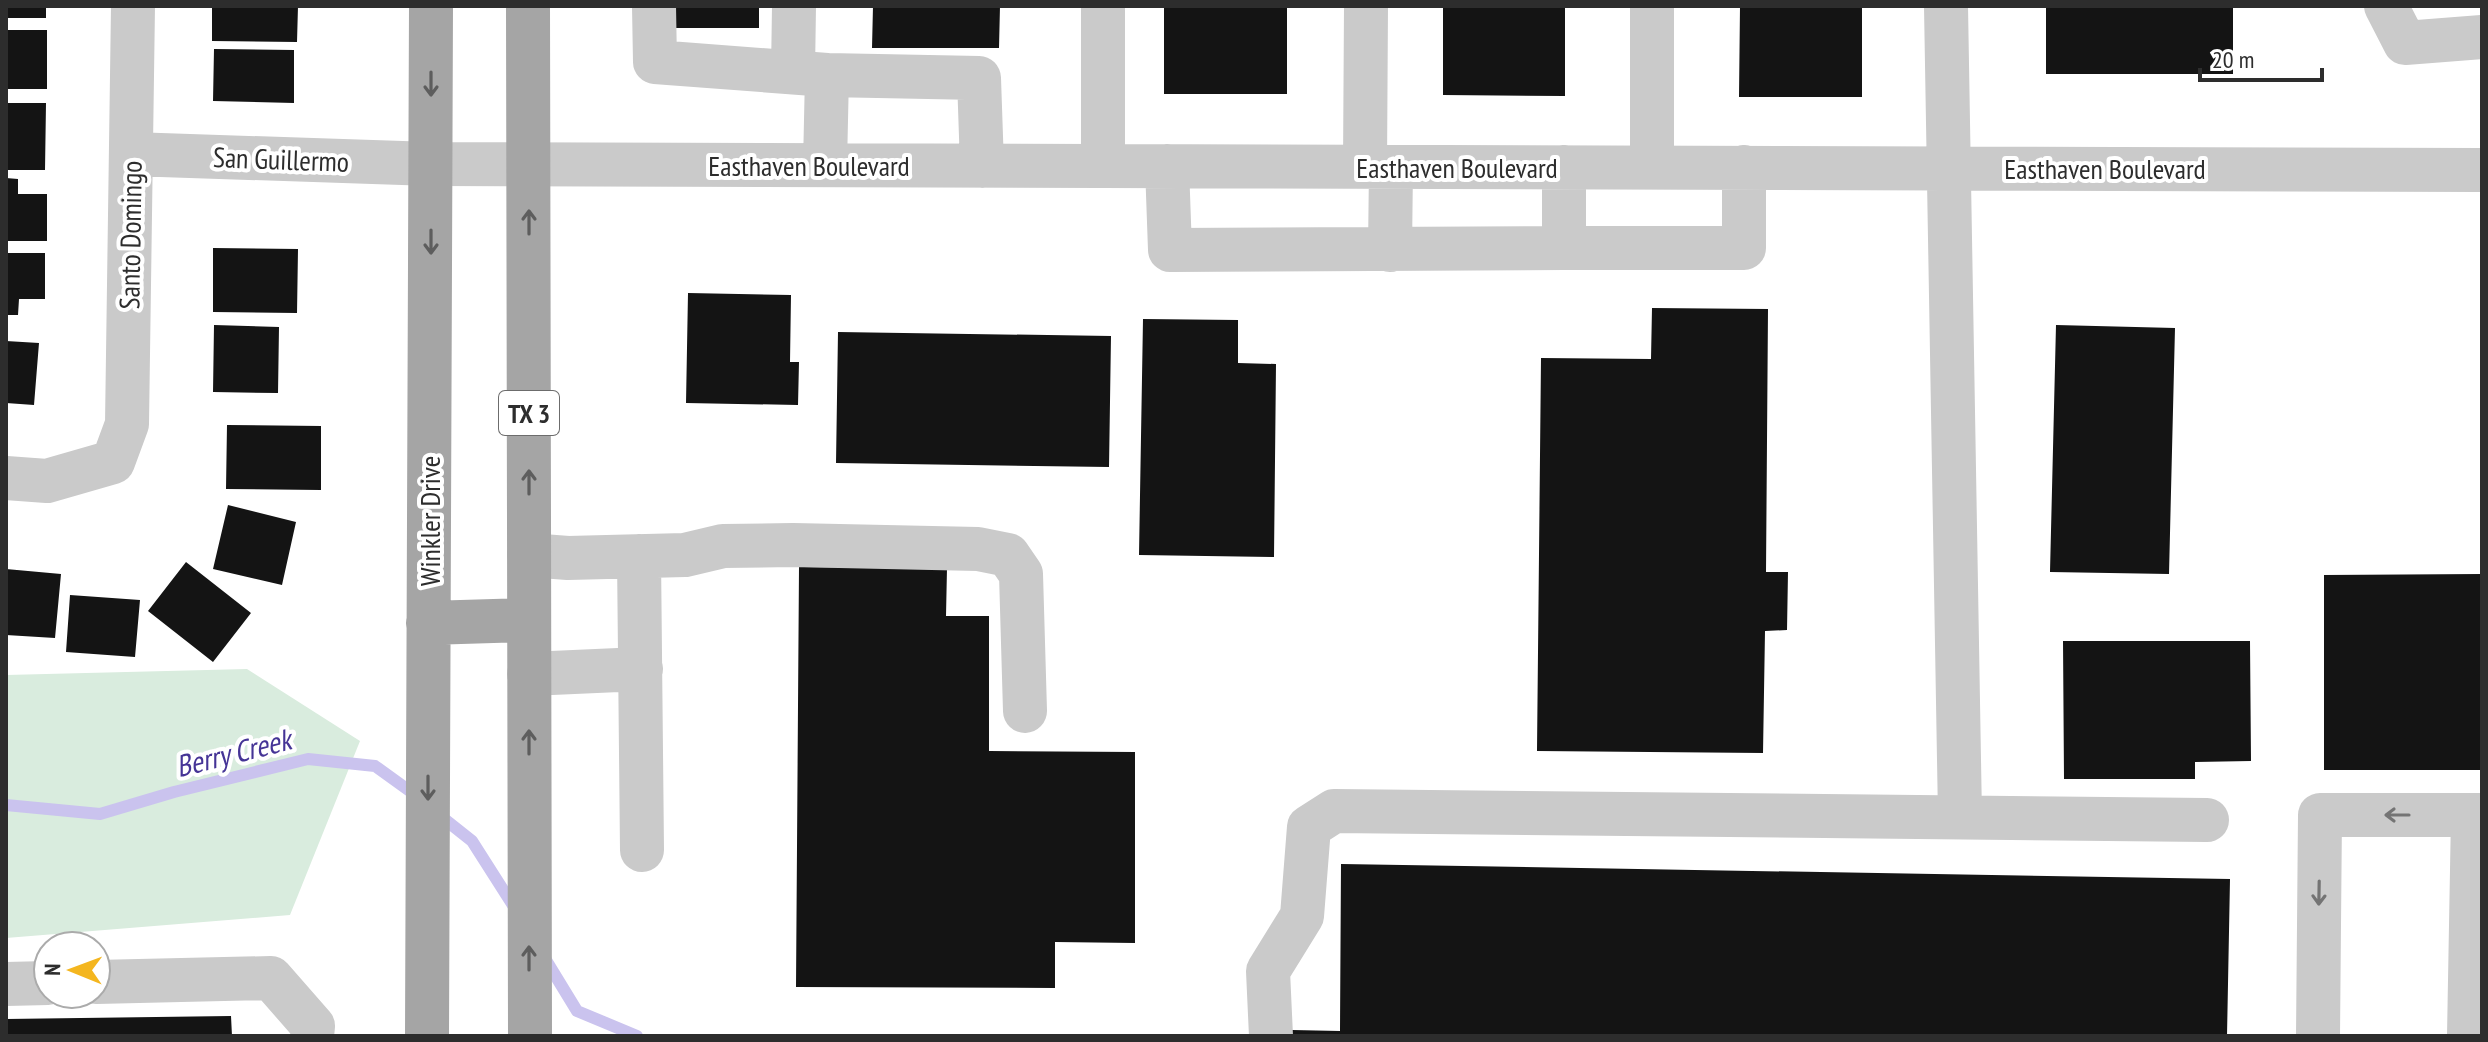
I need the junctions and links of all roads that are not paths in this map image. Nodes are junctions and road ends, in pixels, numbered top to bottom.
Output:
1 (133, 6) edge
2 (431, 6) edge
3 (528, 6) edge
4 (654, 6) edge
5 (794, 6) edge
6 (1103, 6) edge
7 (1366, 6) edge
8 (1652, 6) edge
9 (1946, 6) edge
10 (2386, 6) edge
11 (2482, 37) edge
12 (810, 74) junction
13 (131, 154) junction
14 (432, 164) junction
15 (529, 164) junction
16 (825, 165) junction
17 (982, 166) junction
18 (1103, 166) junction
19 (1167, 166) junction
20 (1378, 167) junction
21 (1564, 167) junction
22 (1652, 167) junction
23 (1744, 167) junction
24 (1948, 168) junction
25 (2482, 170) edge
26 (1564, 248) junction
27 (1390, 250) junction
28 (6, 478) edge
29 (529, 555) junction
30 (639, 556) junction
31 (528, 620) junction
32 (428, 623) junction
33 (641, 669) junction
34 (529, 674) junction
35 (1025, 711) dead end
36 (2478, 815) edge
37 (1960, 817) junction
38 (2207, 820) dead end
39 (642, 850) dead end
40 (112, 982) edge
41 (32, 983) edge
42 (6, 984) edge
43 (312, 1036) edge
44 (427, 1036) edge
45 (530, 1036) edge
46 (1271, 1036) edge
47 (2318, 1036) edge
48 (2469, 1036) edge

1 - 13 street, Santo Domingo
2 -> 14 main road, Winkler Drive
3 - 15 main road, TX 3
4 - 12 street
5 - 12 street
6 - 18 street
7 - 20 street
8 - 22 street
9 - 24 street
10 - 11 street
12 - 16 street
12 - 17 street
13 - 14 street, San Guillermo
13 - 28 street, Santo Domingo
14 - 15 street, Easthaven Boulevard
14 -> 32 main road, Winkler Drive
15 - 16 street, Easthaven Boulevard
29 -> 15 main road, TX 3
16 - 17 street, Easthaven Boulevard
17 - 18 street, Easthaven Boulevard
18 - 19 street, Easthaven Boulevard
19 - 20 street, Easthaven Boulevard
19 - 27 street
20 - 21 street, Easthaven Boulevard
20 - 27 street
21 - 22 street, Easthaven Boulevard
21 - 26 street
22 - 23 street, Easthaven Boulevard
23 - 24 street, Easthaven Boulevard
23 - 26 street
24 - 25 street, Easthaven Boulevard
24 - 37 street
26 - 27 street
29 - 30 street
29 - 31 main road, TX 3
30 - 33 street
30 - 35 street
31 - 32 main road
31 - 34 main road, TX 3
32 -> 44 main road, Winkler Drive
33 - 34 street
33 - 39 street
45 -> 34 main road, TX 3
36 -> 47 street
36 - 48 street
37 - 38 street
37 - 46 street
40 - 43 street
41 - 42 street

